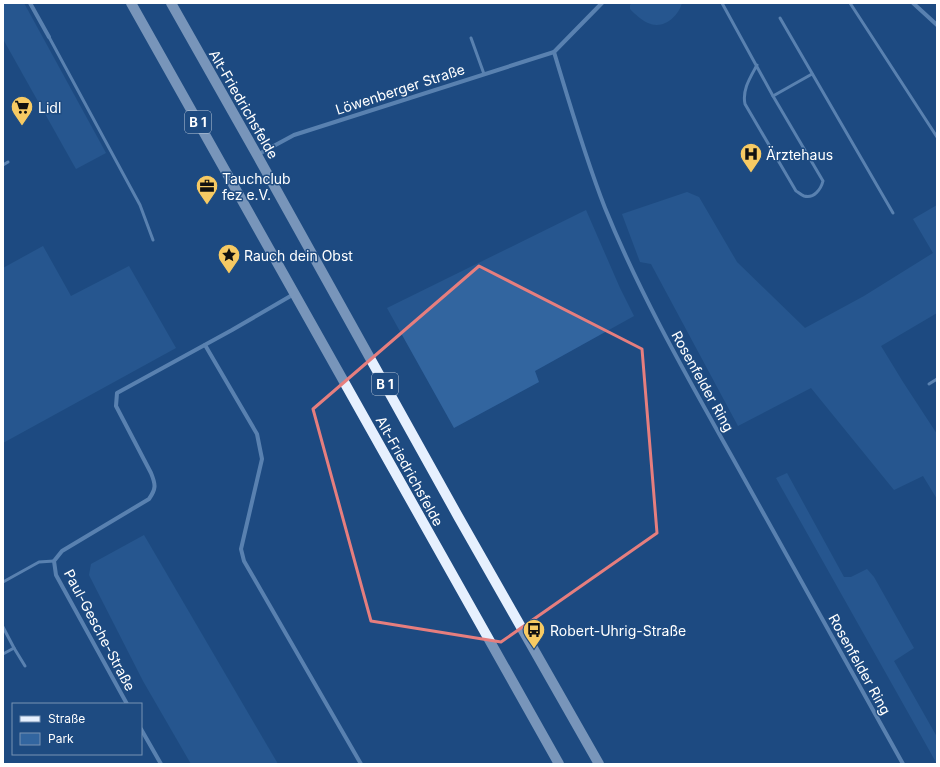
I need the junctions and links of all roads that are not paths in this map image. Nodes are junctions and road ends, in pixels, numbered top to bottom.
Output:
1 (30, 3) edge
2 (131, 3) edge
3 (171, 3) edge
4 (602, 3) edge
5 (722, 3) edge
6 (850, 3) edge
7 (912, 3) edge
8 (780, 18) dead end
9 (937, 25) edge
10 (49, 37) joint
11 (471, 38) dead end
12 (554, 52) junction
13 (757, 66) junction
14 (484, 74) junction
15 (812, 74) junction
16 (774, 96) junction
17 (937, 137) edge
18 (257, 155) junction
19 (8, 162) dead end
20 (3, 164) edge
21 (893, 213) dead end
22 (153, 240) dead end
23 (294, 294) junction
24 (205, 345) junction
25 (937, 379) edge
26 (929, 384) dead end
27 (54, 561) junction
28 (3, 582) edge
29 (3, 627) edge
30 (14, 648) junction
31 (3, 654) edge
32 (25, 666) dead end
33 (126, 703) edge
34 (142, 731) edge
35 (161, 764) edge
36 (360, 764) edge
37 (559, 764) edge
38 (599, 764) edge
39 (903, 764) edge

1 - 10 street
2 - 23 main road, Alt-Friedrichsfelde / B 1
3 - 18 main road, Alt-Friedrichsfelde / B 1
4 - 12 street
5 - 13 lane
6 - 17 lane
7 - 9 street
8 - 15 lane
10 - 22 lane
11 - 14 lane
12 - 14 street, Löwenberger Straße
12 - 39 street, Rosenfelder Ring
13 - 16 lane
13 - 16 lane
14 - 18 street, Löwenberger Straße
15 - 16 lane
15 - 21 lane
18 - 38 main road, Alt-Friedrichsfelde / B 1
19 - 20 lane
23 - 24 street, Paul-Gesche-Straße
23 - 37 main road, Alt-Friedrichsfelde / B 1
24 - 27 street, Paul-Gesche-Straße
24 - 36 street
25 - 26 lane
27 - 28 lane
27 - 33 street, Paul-Gesche-Straße
29 - 30 lane
30 - 31 lane
30 - 32 lane
34 - 35 street

